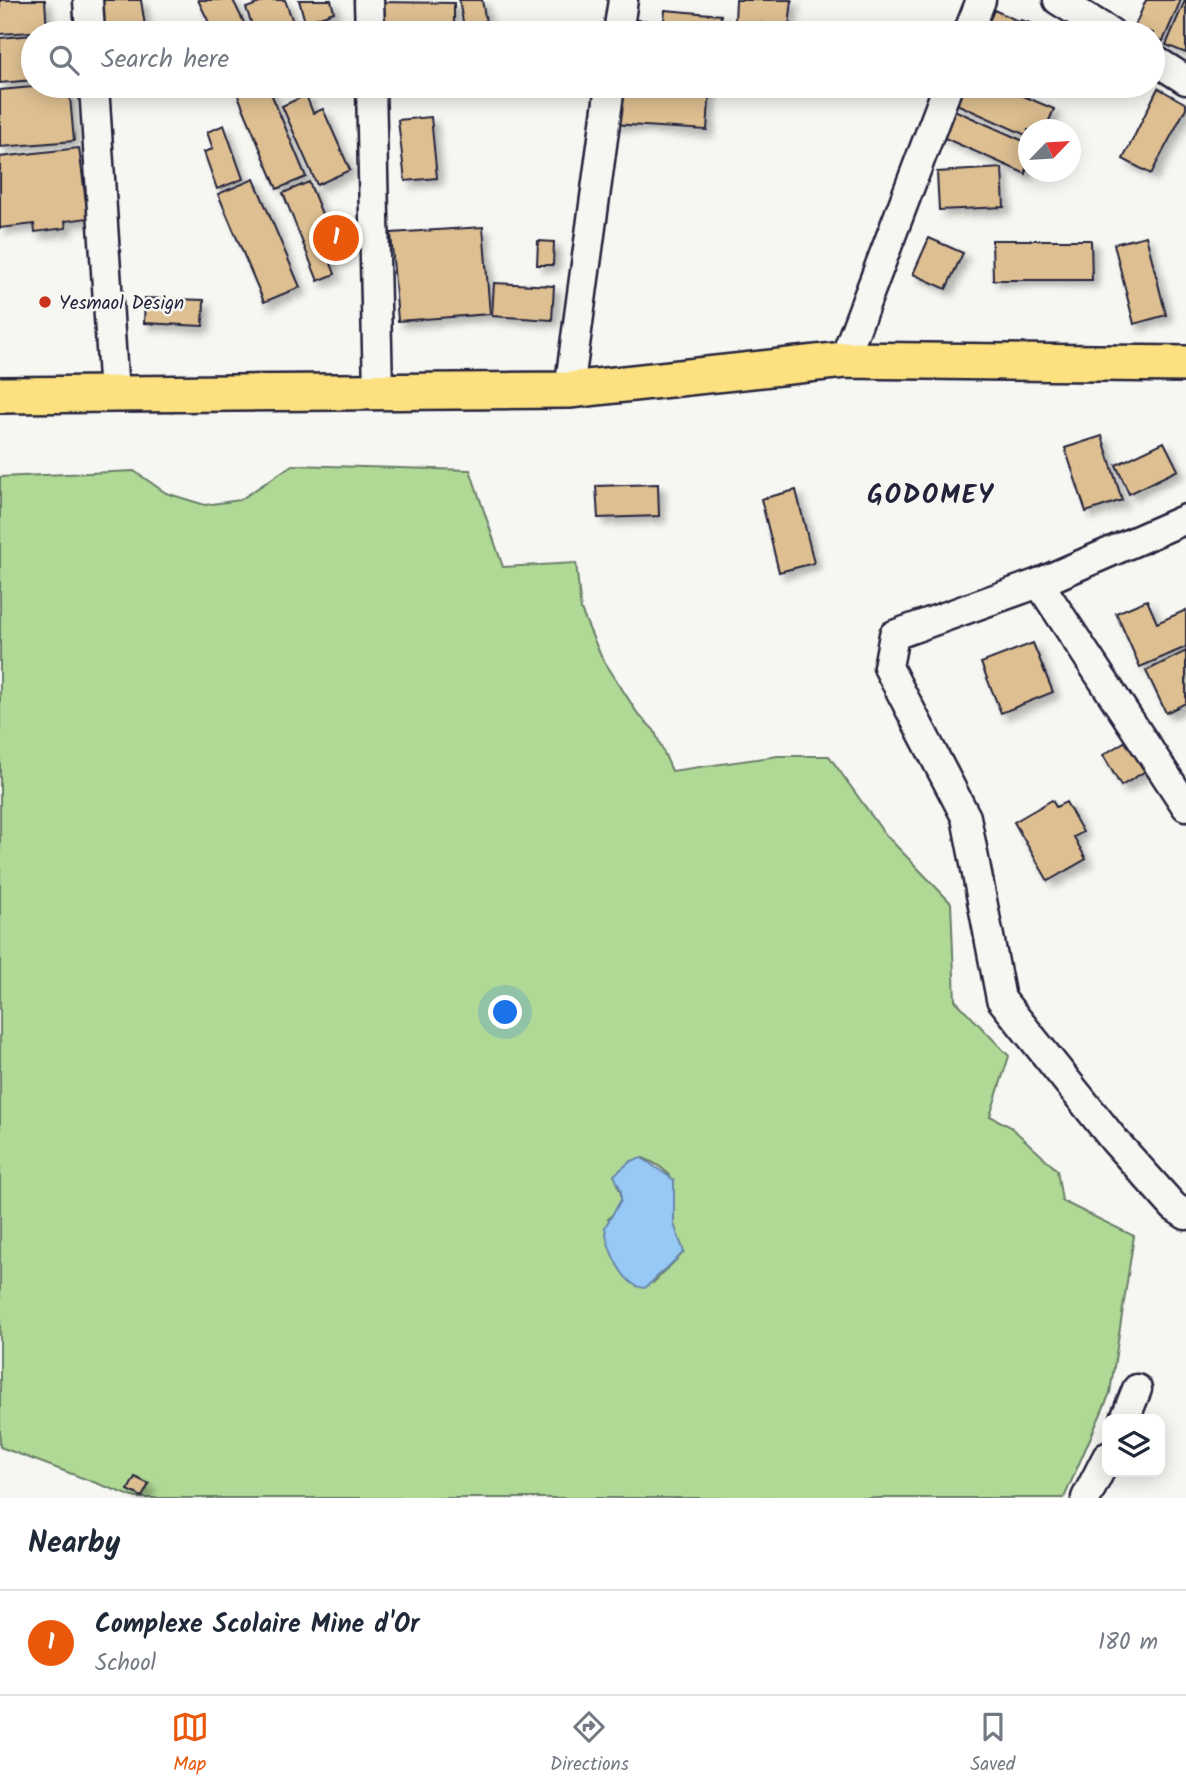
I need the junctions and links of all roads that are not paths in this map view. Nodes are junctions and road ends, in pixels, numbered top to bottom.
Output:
1 (88, 0) edge
2 (369, 0) edge
3 (623, 0) edge
4 (981, 0) edge
5 (1058, 0) edge
6 (89, 21) edge
7 (370, 21) edge
8 (620, 21) edge
9 (973, 21) edge
10 (1092, 21) edge
11 (1165, 67) edge
12 (1186, 80) edge
13 (95, 98) edge
14 (371, 98) edge
15 (608, 98) edge
16 (943, 98) edge
17 (844, 360) junction
18 (1186, 364) edge
19 (377, 390) junction
20 (569, 390) junction
21 (114, 394) junction
22 (0, 395) edge
23 (1186, 519) edge
24 (1039, 583) junction
25 (1186, 806) edge
26 (1186, 1215) edge
27 (1137, 1389) dead end
28 (1127, 1414) edge
29 (1102, 1467) edge
30 (1086, 1498) edge

1 - 6 street
2 - 7 street
3 - 8 street
4 - 9 street
5 - 10 street
11 - 12 street
13 - 21 street
14 - 19 street
15 - 20 street
16 - 17 street
17 - 18 main road
17 - 20 main road
19 - 20 main road
19 - 21 main road
21 - 22 main road
23 - 24 street
24 - 25 street
24 - 26 street
27 - 28 street
29 - 30 street

